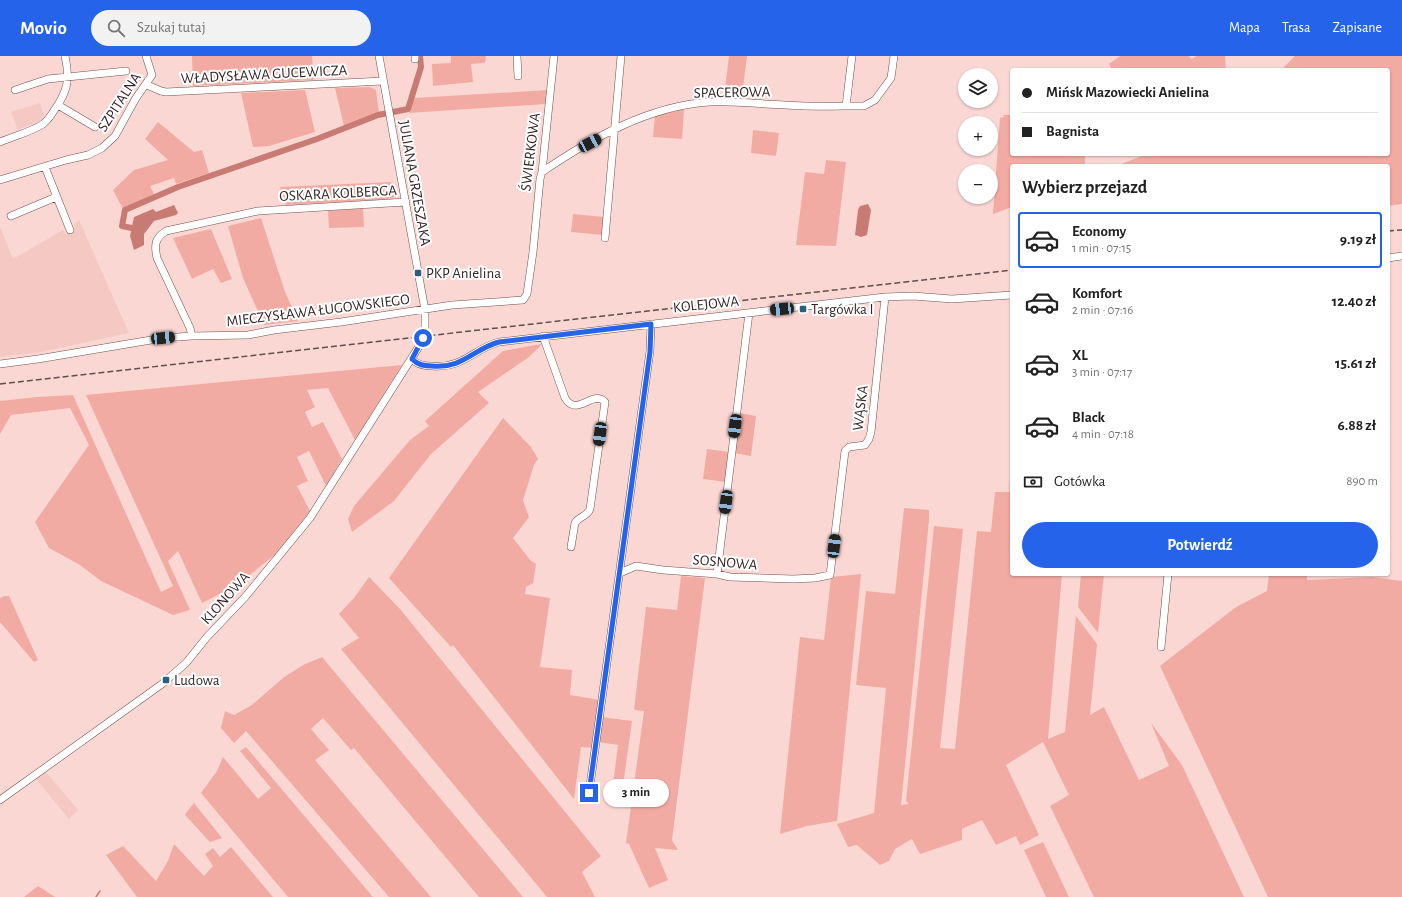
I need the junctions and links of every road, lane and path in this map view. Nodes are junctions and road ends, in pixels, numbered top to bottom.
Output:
1 (65, 56) edge
2 (146, 56) edge
3 (379, 56) edge
4 (517, 56) edge
5 (554, 56) edge
6 (621, 56) edge
7 (852, 56) edge
8 (894, 56) edge
9 (126, 71) dead end
10 (518, 76) dead end
11 (68, 77) junction
12 (383, 80) junction
13 (147, 85) junction
14 (15, 90) dead end
15 (58, 105) junction
16 (846, 106) junction
17 (95, 127) dead end
18 (615, 129) junction
19 (0, 142) edge
20 (45, 167) junction
21 (542, 172) junction
22 (0, 180) edge
23 (56, 197) junction
24 (406, 202) junction
25 (11, 216) dead end
26 (70, 230) dead end
27 (605, 238) dead end
28 (1402, 256) edge
29 (1390, 258) edge
30 (1010, 295) edge
31 (885, 297) junction
32 (425, 310) junction
33 (749, 313) junction
34 (651, 324) junction
35 (192, 336) junction
36 (543, 336) junction
37 (412, 359) junction
38 (0, 364) edge
39 (570, 547) dead end
40 (620, 572) junction
41 (717, 574) junction
42 (830, 575) joint
43 (1168, 576) edge
44 (1161, 647) dead end
45 (589, 793) dead end
46 (0, 800) edge

1 - 11 street
2 - 13 street, SZPITALNA
3 - 12 street, JULIANA GRZESZAKA
4 - 10 street
5 - 21 street, ŚWIERKOWA
6 - 18 street
7 - 16 street
8 - 16 street, SPACEROWA
9 - 11 street
11 - 14 street
11 - 15 street
12 - 13 street, WŁADYSŁAWA GUCEWICZA
12 - 24 street, JULIANA GRZESZAKA
13 - 20 street, SZPITALNA
15 - 17 street
15 - 19 street
16 - 18 street, SPACEROWA
18 - 21 street, SPACEROWA
18 - 27 street
20 - 22 street, SZPITALNA
20 - 23 street
21 - 32 street, ŚWIERKOWA
23 - 25 street
23 - 26 street
24 - 32 street, JULIANA GRZESZAKA
24 - 35 street, OSKARA KOLBERGA
28 - 29 street
30 - 31 street, KOLEJOWA
31 - 33 street, KOLEJOWA
31 - 42 street, WĄSKA
32 - 35 street, MIECZYSŁAWA ŁUGOWSKIEGO
32 - 37 street, JULIANA GRZESZAKA
33 - 34 street, KOLEJOWA
33 - 41 street
34 - 36 street, KOLEJOWA
34 - 40 street
35 - 38 street, MIECZYSŁAWA ŁUGOWSKIEGO
36 - 37 street, KOLEJOWA
36 - 39 street
37 - 46 street, KLONOWA
40 - 41 street, SOSNOWA
40 - 45 street
41 - 42 street, SOSNOWA
43 - 44 street

